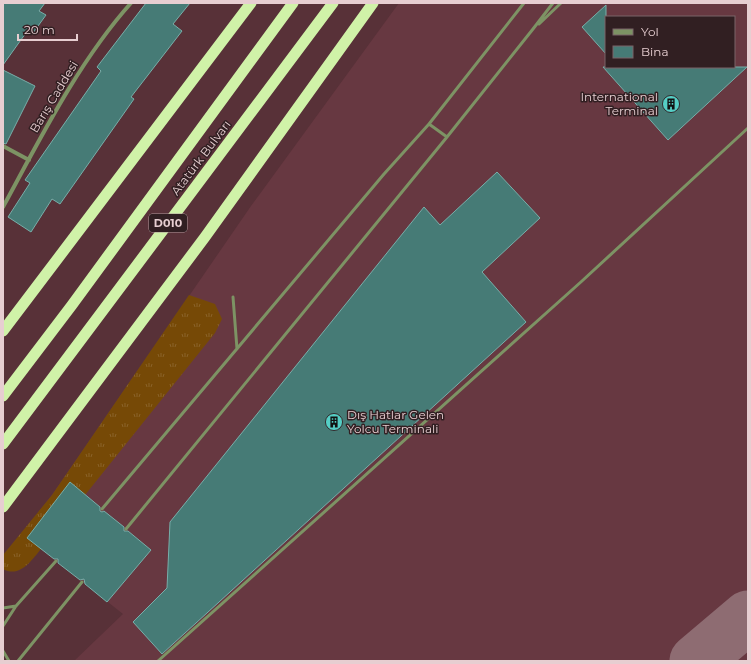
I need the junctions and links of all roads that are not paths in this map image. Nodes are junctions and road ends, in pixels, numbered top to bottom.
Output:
1 (131, 3) edge
2 (251, 3) edge
3 (293, 3) edge
4 (333, 3) edge
5 (373, 3) edge
6 (524, 3) edge
7 (553, 3) edge
8 (561, 3) edge
9 (533, 29) junction
10 (429, 124) junction
11 (748, 128) edge
12 (447, 137) junction
13 (3, 146) edge
14 (29, 160) junction
15 (3, 207) edge
16 (233, 297) dead end
17 (3, 331) edge
18 (237, 349) junction
19 (3, 396) edge
20 (3, 444) edge
21 (3, 507) edge
22 (102, 509) dead end
23 (126, 529) dead end
24 (56, 561) dead end
25 (82, 582) dead end
26 (16, 606) junction
27 (3, 608) edge
28 (3, 626) edge
29 (3, 651) edge
30 (9, 661) edge
31 (18, 661) edge
32 (158, 661) edge

1 - 14 street, Barış Caddesi
2 - 17 highway
3 - 19 highway, Atatürk Bulvarı / D010
4 - 20 highway, Atatürk Bulvarı / D010, bridge
5 - 21 highway
6 - 10 lane
7 - 9 lane
8 - 9 lane
9 - 12 lane
10 - 12 lane
10 - 18 lane
11 - 32 lane
12 - 23 lane
13 - 14 street
14 - 15 street, Barış Caddesi
16 - 18 lane
18 - 22 lane
24 - 26 lane
25 - 31 lane
26 - 27 lane
26 - 28 lane
29 - 30 lane

